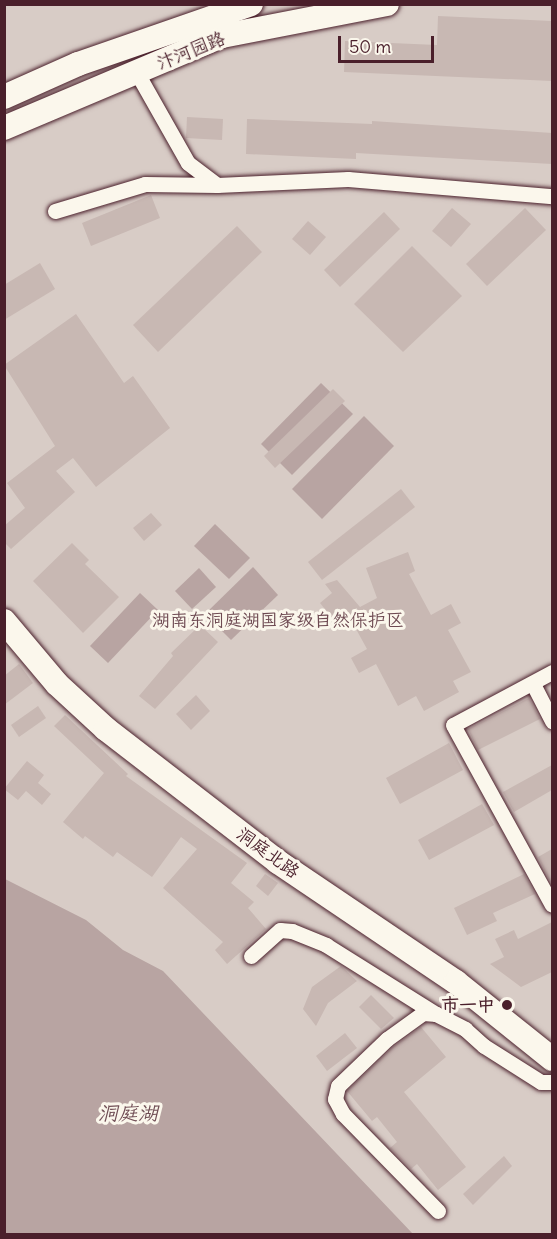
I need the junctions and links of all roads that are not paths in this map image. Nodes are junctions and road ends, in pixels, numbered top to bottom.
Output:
1 (251, 4) edge
2 (387, 4) edge
3 (137, 74) junction
4 (4, 97) edge
5 (4, 128) edge
6 (217, 185) junction
7 (552, 196) edge
8 (55, 211) dead end
9 (4, 608) edge
10 (4, 621) edge
11 (552, 672) edge
12 (533, 684) junction
13 (552, 722) edge
14 (552, 905) edge
15 (251, 956) dead end
16 (436, 1014) junction
17 (552, 1044) edge
18 (552, 1059) edge
19 (552, 1082) edge
20 (438, 1211) dead end

1 - 4 main road, 汴河园路
2 - 3 main road, 汴河园路
3 - 5 main road, 汴河园路
3 - 6 street
6 - 7 street
6 - 8 street
9 - 17 main road, 洞庭北路
10 - 18 main road, 洞庭北路
11 - 12 street
12 - 13 street
12 - 14 street
15 - 16 street
16 - 19 street
16 - 20 street

